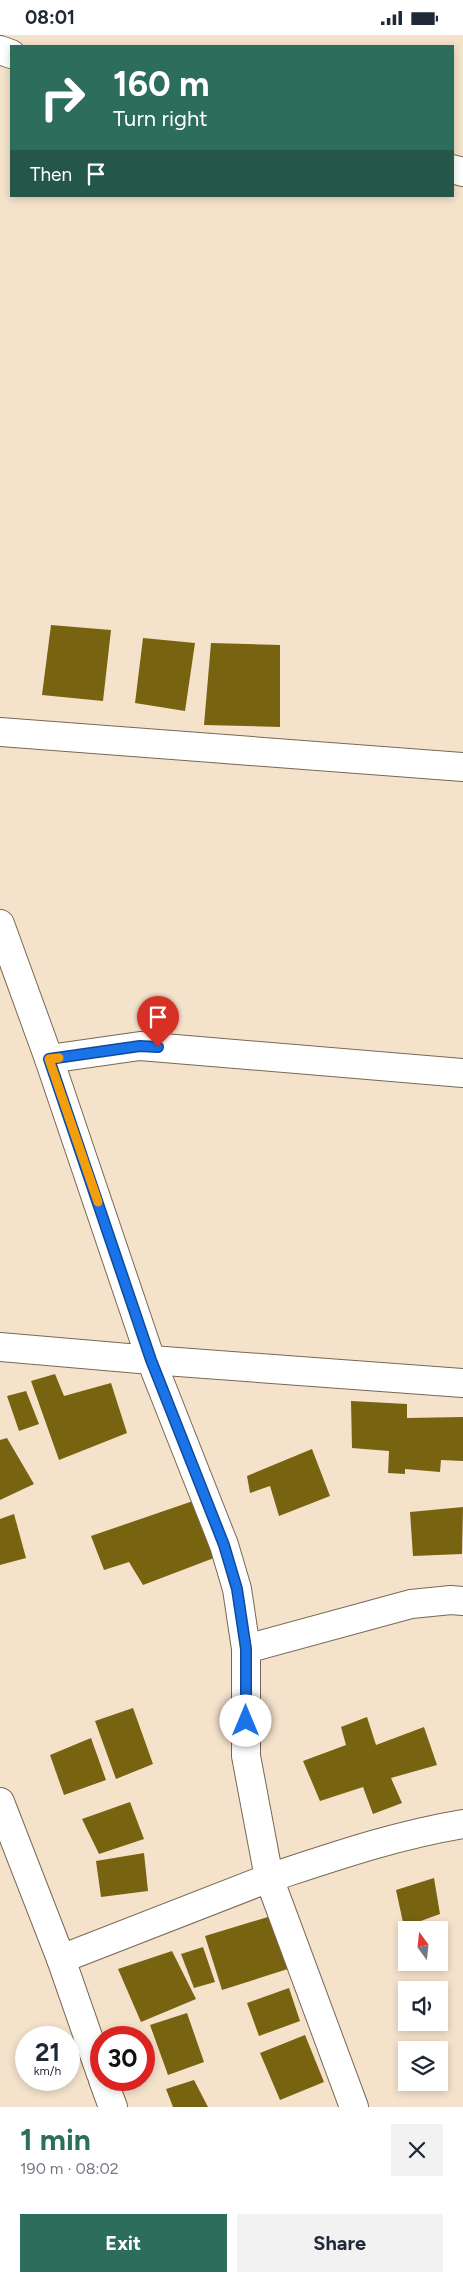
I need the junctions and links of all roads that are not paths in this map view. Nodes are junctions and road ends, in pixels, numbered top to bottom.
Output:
1 (0, 733) edge
2 (463, 767) edge
3 (0, 924) edge
4 (49, 1059) junction
5 (463, 1073) edge
6 (0, 1347) edge
7 (151, 1360) junction
8 (463, 1383) edge
9 (463, 1601) edge
10 (246, 1649) junction
11 (0, 1803) edge
12 (463, 1824) edge
13 (269, 1878) junction
14 (60, 1959) junction
15 (90, 2043) edge
16 (107, 2091) edge
17 (113, 2107) edge
18 (354, 2107) edge

1 - 2 street
3 - 4 street
4 - 5 street
4 - 7 street
6 - 7 street
7 - 8 street
7 - 10 street
9 - 10 street
10 - 13 street
11 - 14 street
12 - 13 street
13 - 14 street
13 - 18 street
14 - 15 street
16 - 17 street

